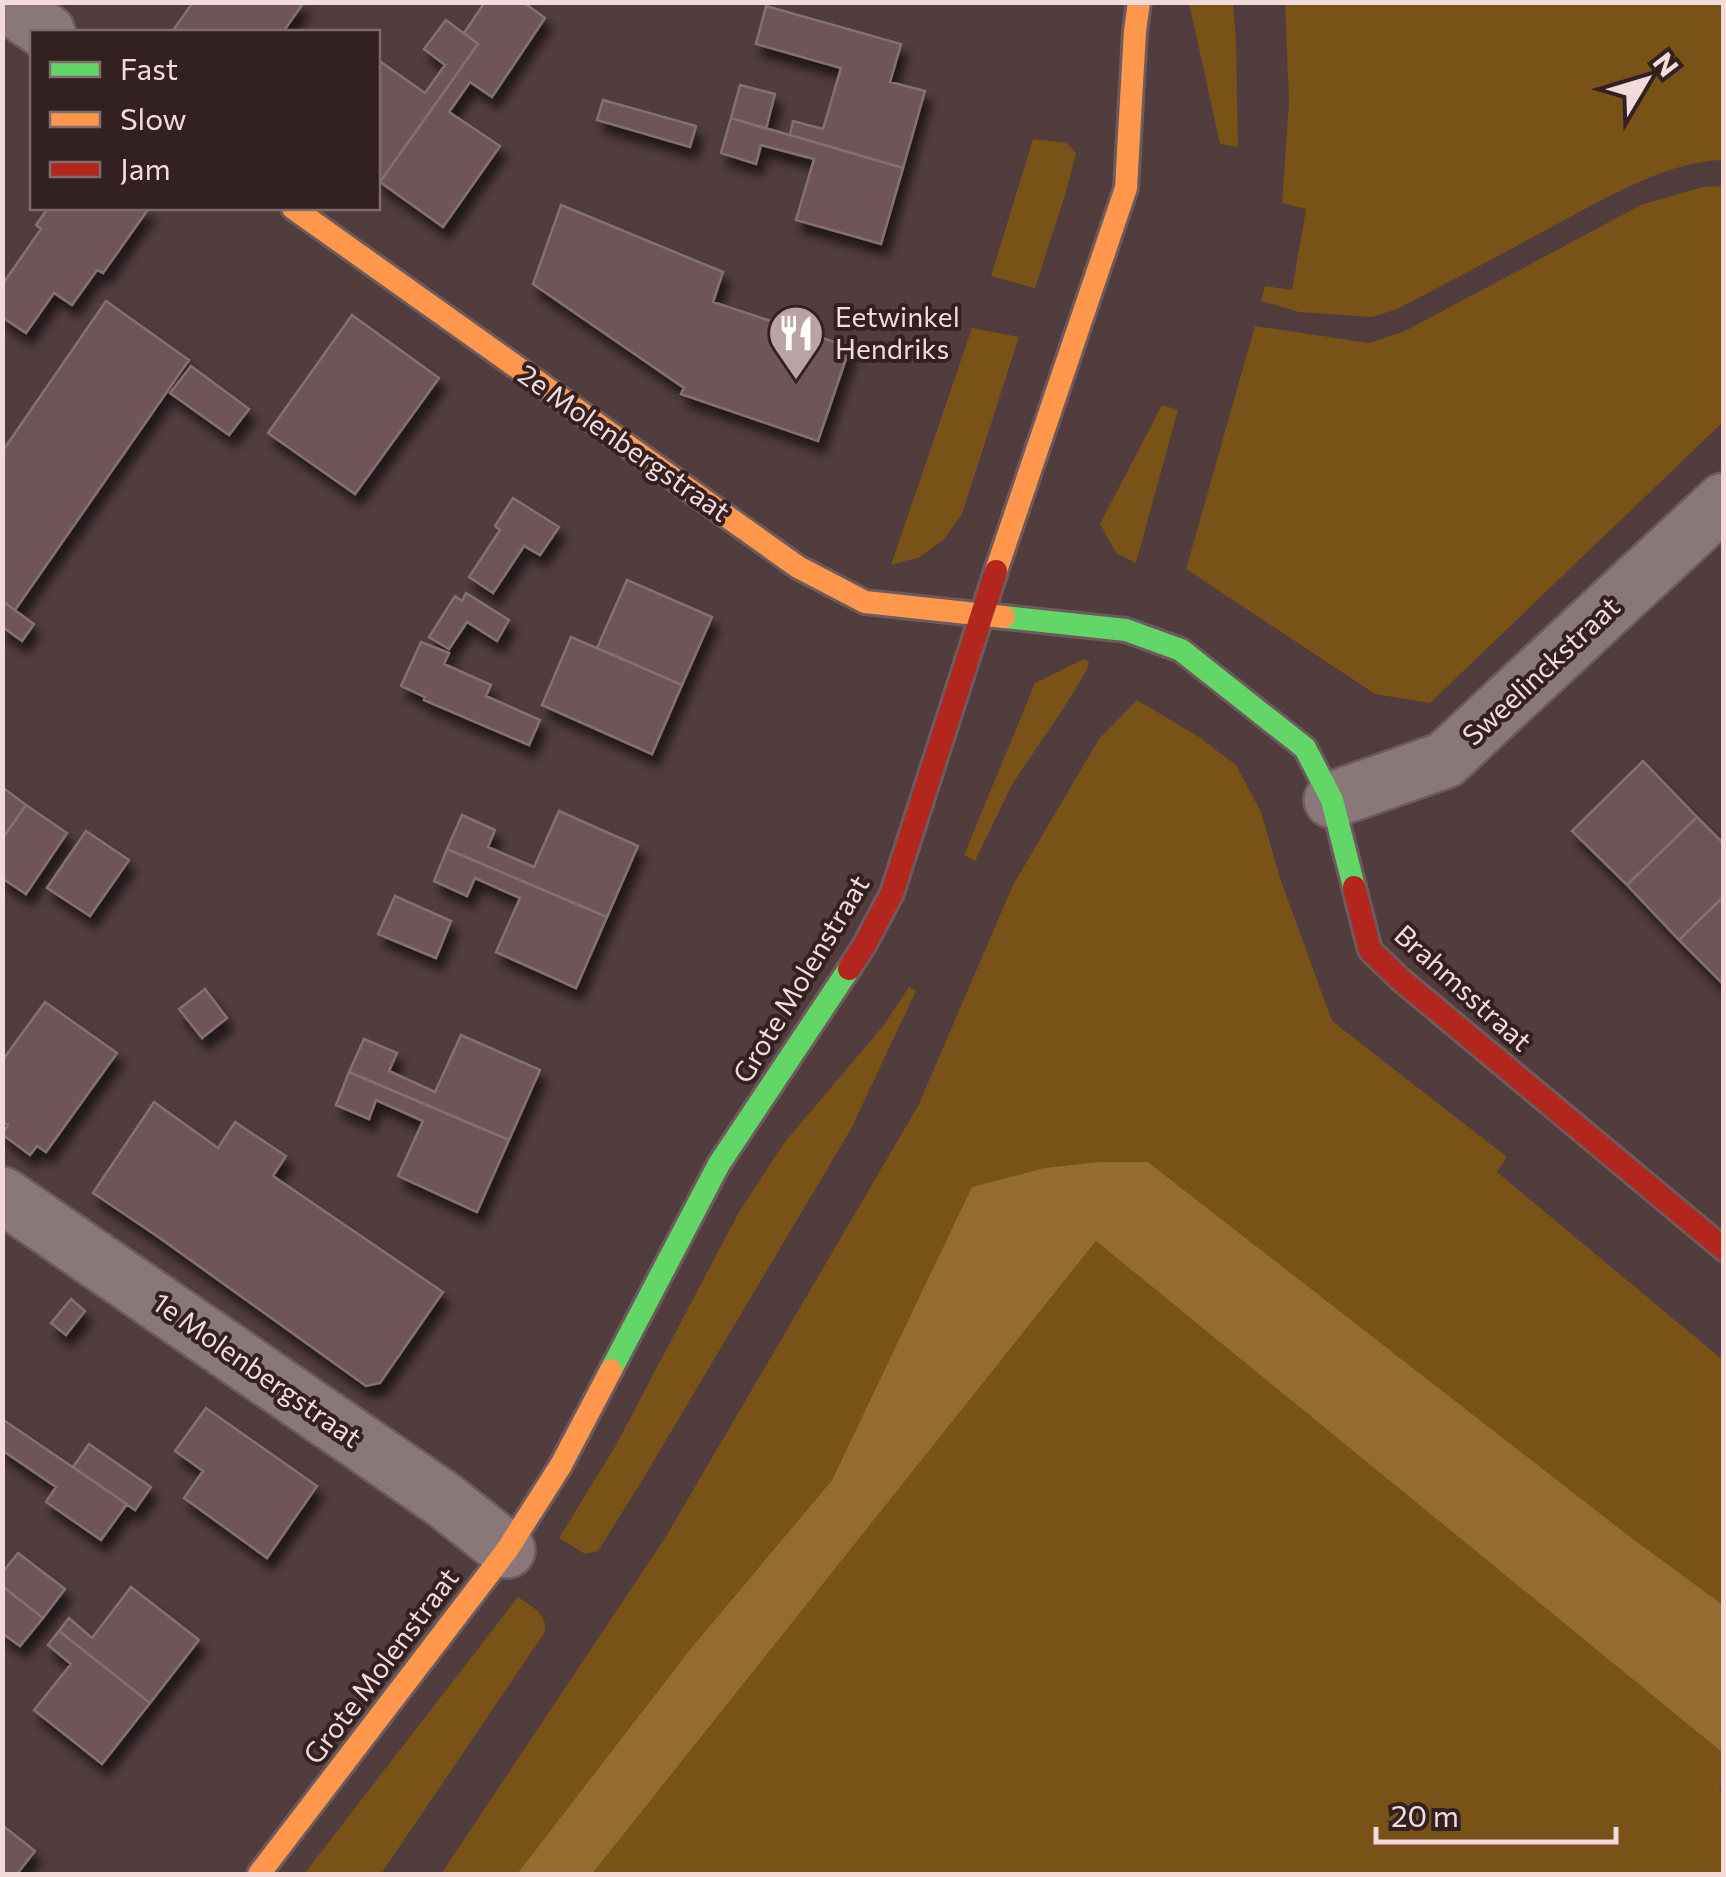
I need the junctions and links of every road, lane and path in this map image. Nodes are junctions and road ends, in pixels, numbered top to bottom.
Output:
1 (4, 2) edge
2 (1139, 2) edge
3 (43, 30) edge
4 (296, 210) edge
5 (1724, 501) edge
6 (981, 616) junction
7 (1332, 800) junction
8 (2, 1195) edge
9 (1724, 1250) edge
10 (507, 1550) junction
11 (259, 1874) edge

1 - 3 street
2 - 6 street, Grote Molenstraat
4 - 6 street, 2e Molenbergstraat
5 - 7 street, Sweelinckstraat
6 - 7 street, Brahmsstraat
6 - 10 street, Grote Molenstraat
7 - 9 street, Brahmsstraat
8 - 10 street, 1e Molenbergstraat
10 - 11 street, Grote Molenstraat

